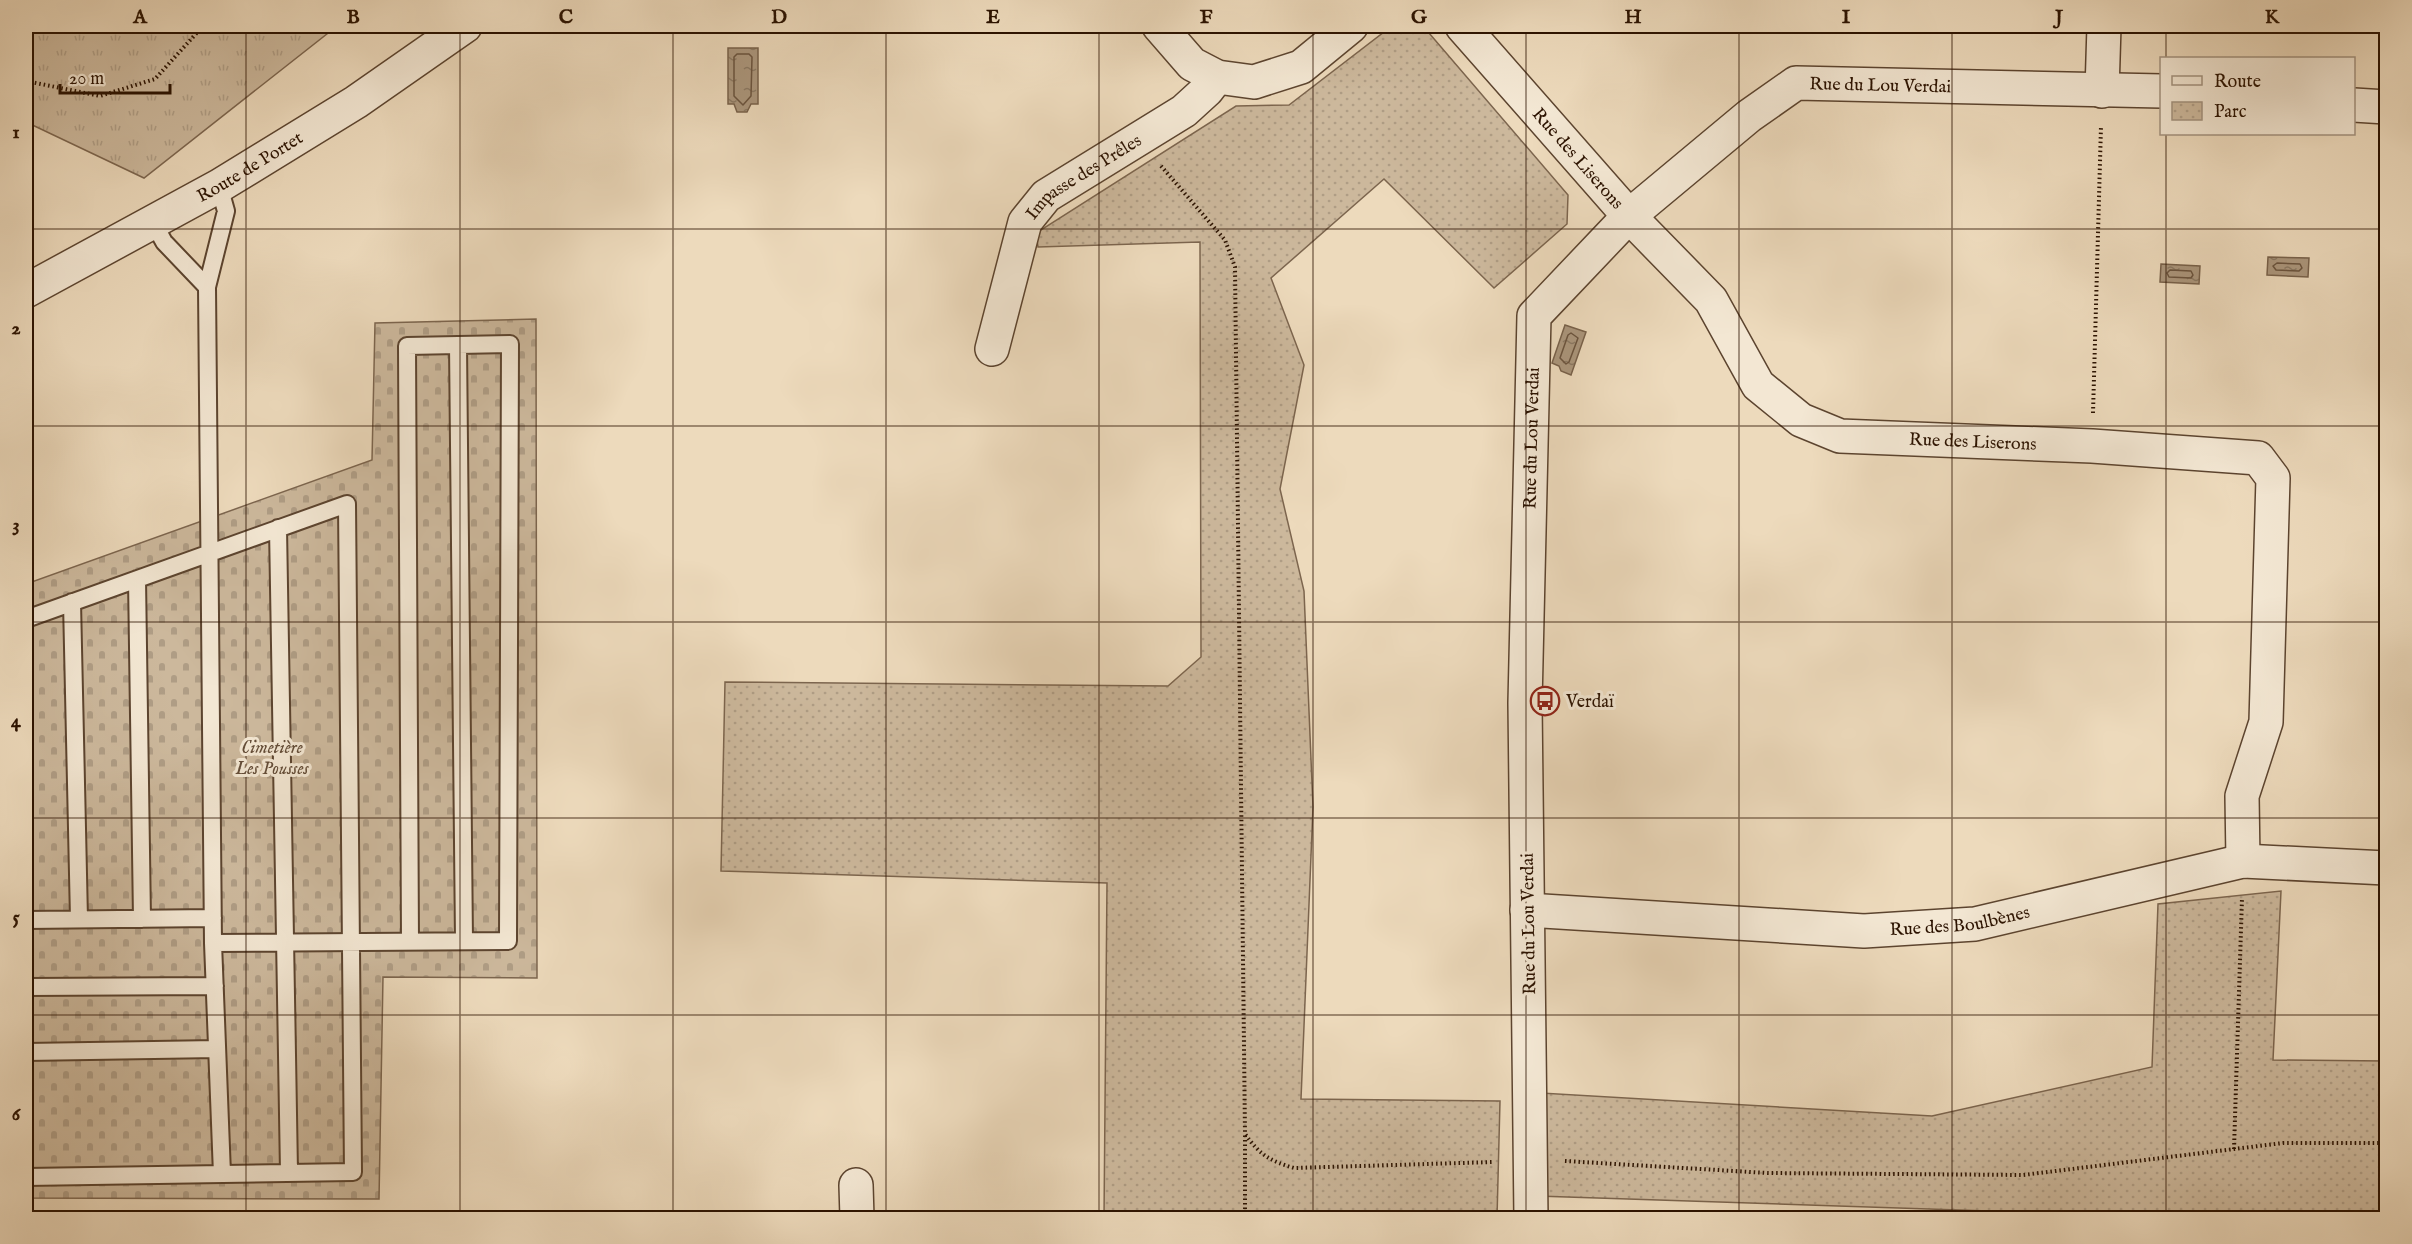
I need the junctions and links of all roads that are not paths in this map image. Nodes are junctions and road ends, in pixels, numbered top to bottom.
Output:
1 (465, 26) edge
2 (1159, 26) edge
3 (1351, 26) edge
4 (1461, 26) edge
5 (2104, 26) edge
6 (1217, 77) junction
7 (2132, 91) edge
8 (2355, 105) edge
9 (2386, 107) edge
10 (219, 186) junction
11 (1629, 216) junction
12 (153, 222) junction
13 (207, 287) junction
14 (26, 291) edge
15 (458, 345) junction
16 (993, 349) dead end
17 (278, 528) junction
18 (210, 553) junction
19 (137, 579) junction
20 (72, 602) junction
21 (26, 619) edge
22 (2243, 861) junction
23 (2386, 868) edge
24 (1527, 910) junction
25 (213, 918) junction
26 (79, 919) junction
27 (142, 919) junction
28 (26, 920) edge
29 (410, 941) junction
30 (464, 941) junction
31 (286, 942) junction
32 (350, 942) junction
33 (213, 943) junction
34 (215, 986) junction
35 (26, 987) edge
36 (217, 1049) junction
37 (26, 1052) edge
38 (289, 1172) junction
39 (222, 1174) junction
40 (26, 1177) edge
41 (856, 1185) dead end
42 (857, 1218) edge
43 (1532, 1218) edge

1 - 10 street, Route de Portet
2 - 6 street
3 - 6 street
4 - 11 street, Rue des Liserons
5 - 7 street
6 - 16 street, Impasse des Prêles
7 - 11 street, Rue du Lou Verdai
8 - 9 street
10 - 12 street, Route de Portet
10 - 13 lane
11 - 22 street, Rue des Liserons
11 - 24 street, Rue du Lou Verdai
12 - 13 lane
12 - 14 street, Route de Portet
13 - 18 lane
15 - 29 lane
15 - 30 lane
15 - 30 lane
17 - 18 lane
17 - 31 lane
17 - 32 lane
18 - 19 lane
18 - 25 lane
19 - 20 lane
19 - 27 lane
20 - 21 lane
20 - 26 lane
22 - 23 street, Rue des Boulbènes
22 - 24 street, Rue des Boulbènes
24 - 43 street, Rue du Lou Verdai
25 - 27 lane
25 - 33 lane
26 - 27 lane
26 - 28 lane
29 - 30 lane
29 - 32 lane
31 - 32 lane
31 - 33 lane
31 - 38 lane
32 - 38 lane
33 - 34 lane
34 - 35 lane
34 - 36 lane
36 - 37 lane
36 - 39 lane
38 - 39 lane
39 - 40 lane
41 - 42 street

